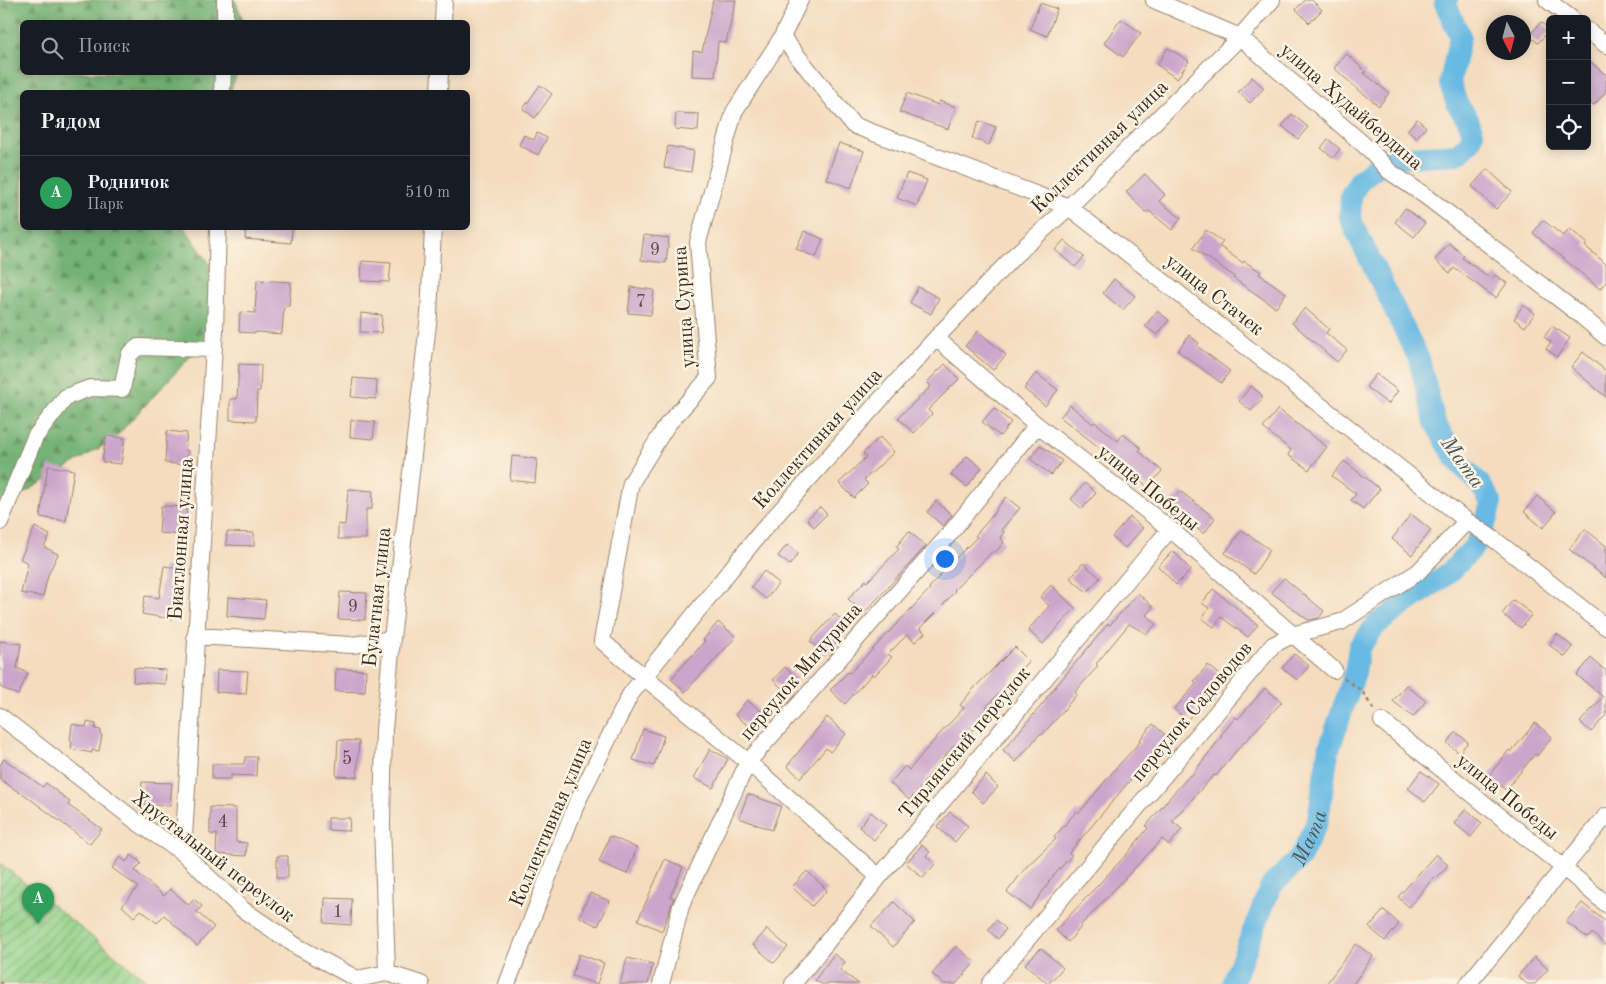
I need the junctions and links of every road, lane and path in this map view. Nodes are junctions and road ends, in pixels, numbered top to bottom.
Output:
1 (225, 0) edge
2 (444, 0) edge
3 (800, 0) edge
4 (1154, 0) edge
5 (1272, 0) edge
6 (1547, 0) edge
7 (1567, 15) edge
8 (225, 20) edge
9 (443, 20) edge
10 (1591, 33) edge
11 (782, 37) junction
12 (1240, 37) junction
13 (1606, 45) edge
14 (223, 75) edge
15 (440, 75) edge
16 (222, 90) edge
17 (439, 90) edge
18 (1069, 207) junction
19 (218, 230) edge
20 (433, 230) edge
21 (1606, 337) edge
22 (936, 338) junction
23 (213, 349) junction
24 (1037, 425) junction
25 (1467, 520) junction
26 (0, 522) edge
27 (1170, 529) junction
28 (1606, 628) edge
29 (1292, 635) junction
30 (196, 636) junction
31 (392, 639) junction
32 (1334, 670) joint
33 (644, 677) junction
34 (0, 716) edge
35 (1382, 722) joint
36 (748, 762) junction
37 (1606, 816) edge
38 (183, 853) junction
39 (1564, 868) junction
40 (879, 877) junction
41 (1606, 904) edge
42 (387, 973) junction
43 (420, 984) edge
44 (507, 984) edge
45 (661, 984) edge
46 (793, 984) edge
47 (990, 984) edge
48 (1468, 984) edge

1 - 8 street
2 - 9 street
3 - 11 street, улица Сурина
4 - 12 street, улица Худайбердина
5 - 12 street, Коллективная улица
6 - 7 street
10 - 13 street
11 - 18 street, улица Стачек
11 - 33 street, улица Сурина
12 - 18 street, Коллективная улица
12 - 21 street, улица Худайбердина
14 - 16 street
15 - 17 street
18 - 22 street, Коллективная улица
18 - 25 street, улица Стачек
19 - 23 street, Биатлонная улица
20 - 31 street, Булатная улица
22 - 24 street, улица Победы
22 - 33 street, Коллективная улица
23 - 26 street
23 - 30 street, Биатлонная улица
24 - 27 street, улица Победы
24 - 36 street, переулок Мичурина
25 - 28 street, улица Стачек
25 - 29 street, переулок Садоводов
27 - 29 street, улица Победы
27 - 40 street, Тирлянский переулок
29 - 32 street, улица Победы
29 - 47 street, переулок Садоводов
30 - 31 street
30 - 38 street, Биатлонная улица
31 - 42 street, Булатная улица
32 - 35 path
33 - 36 street
33 - 44 street, Коллективная улица
34 - 38 street, Хрустальный переулок
35 - 39 street, улица Победы
36 - 40 street
36 - 45 street, переулок Мичурина
37 - 39 street
38 - 42 street, Хрустальный переулок
39 - 41 street, улица Победы
39 - 48 street
40 - 46 street, Тирлянский переулок
42 - 43 street, Хрустальный переулок

